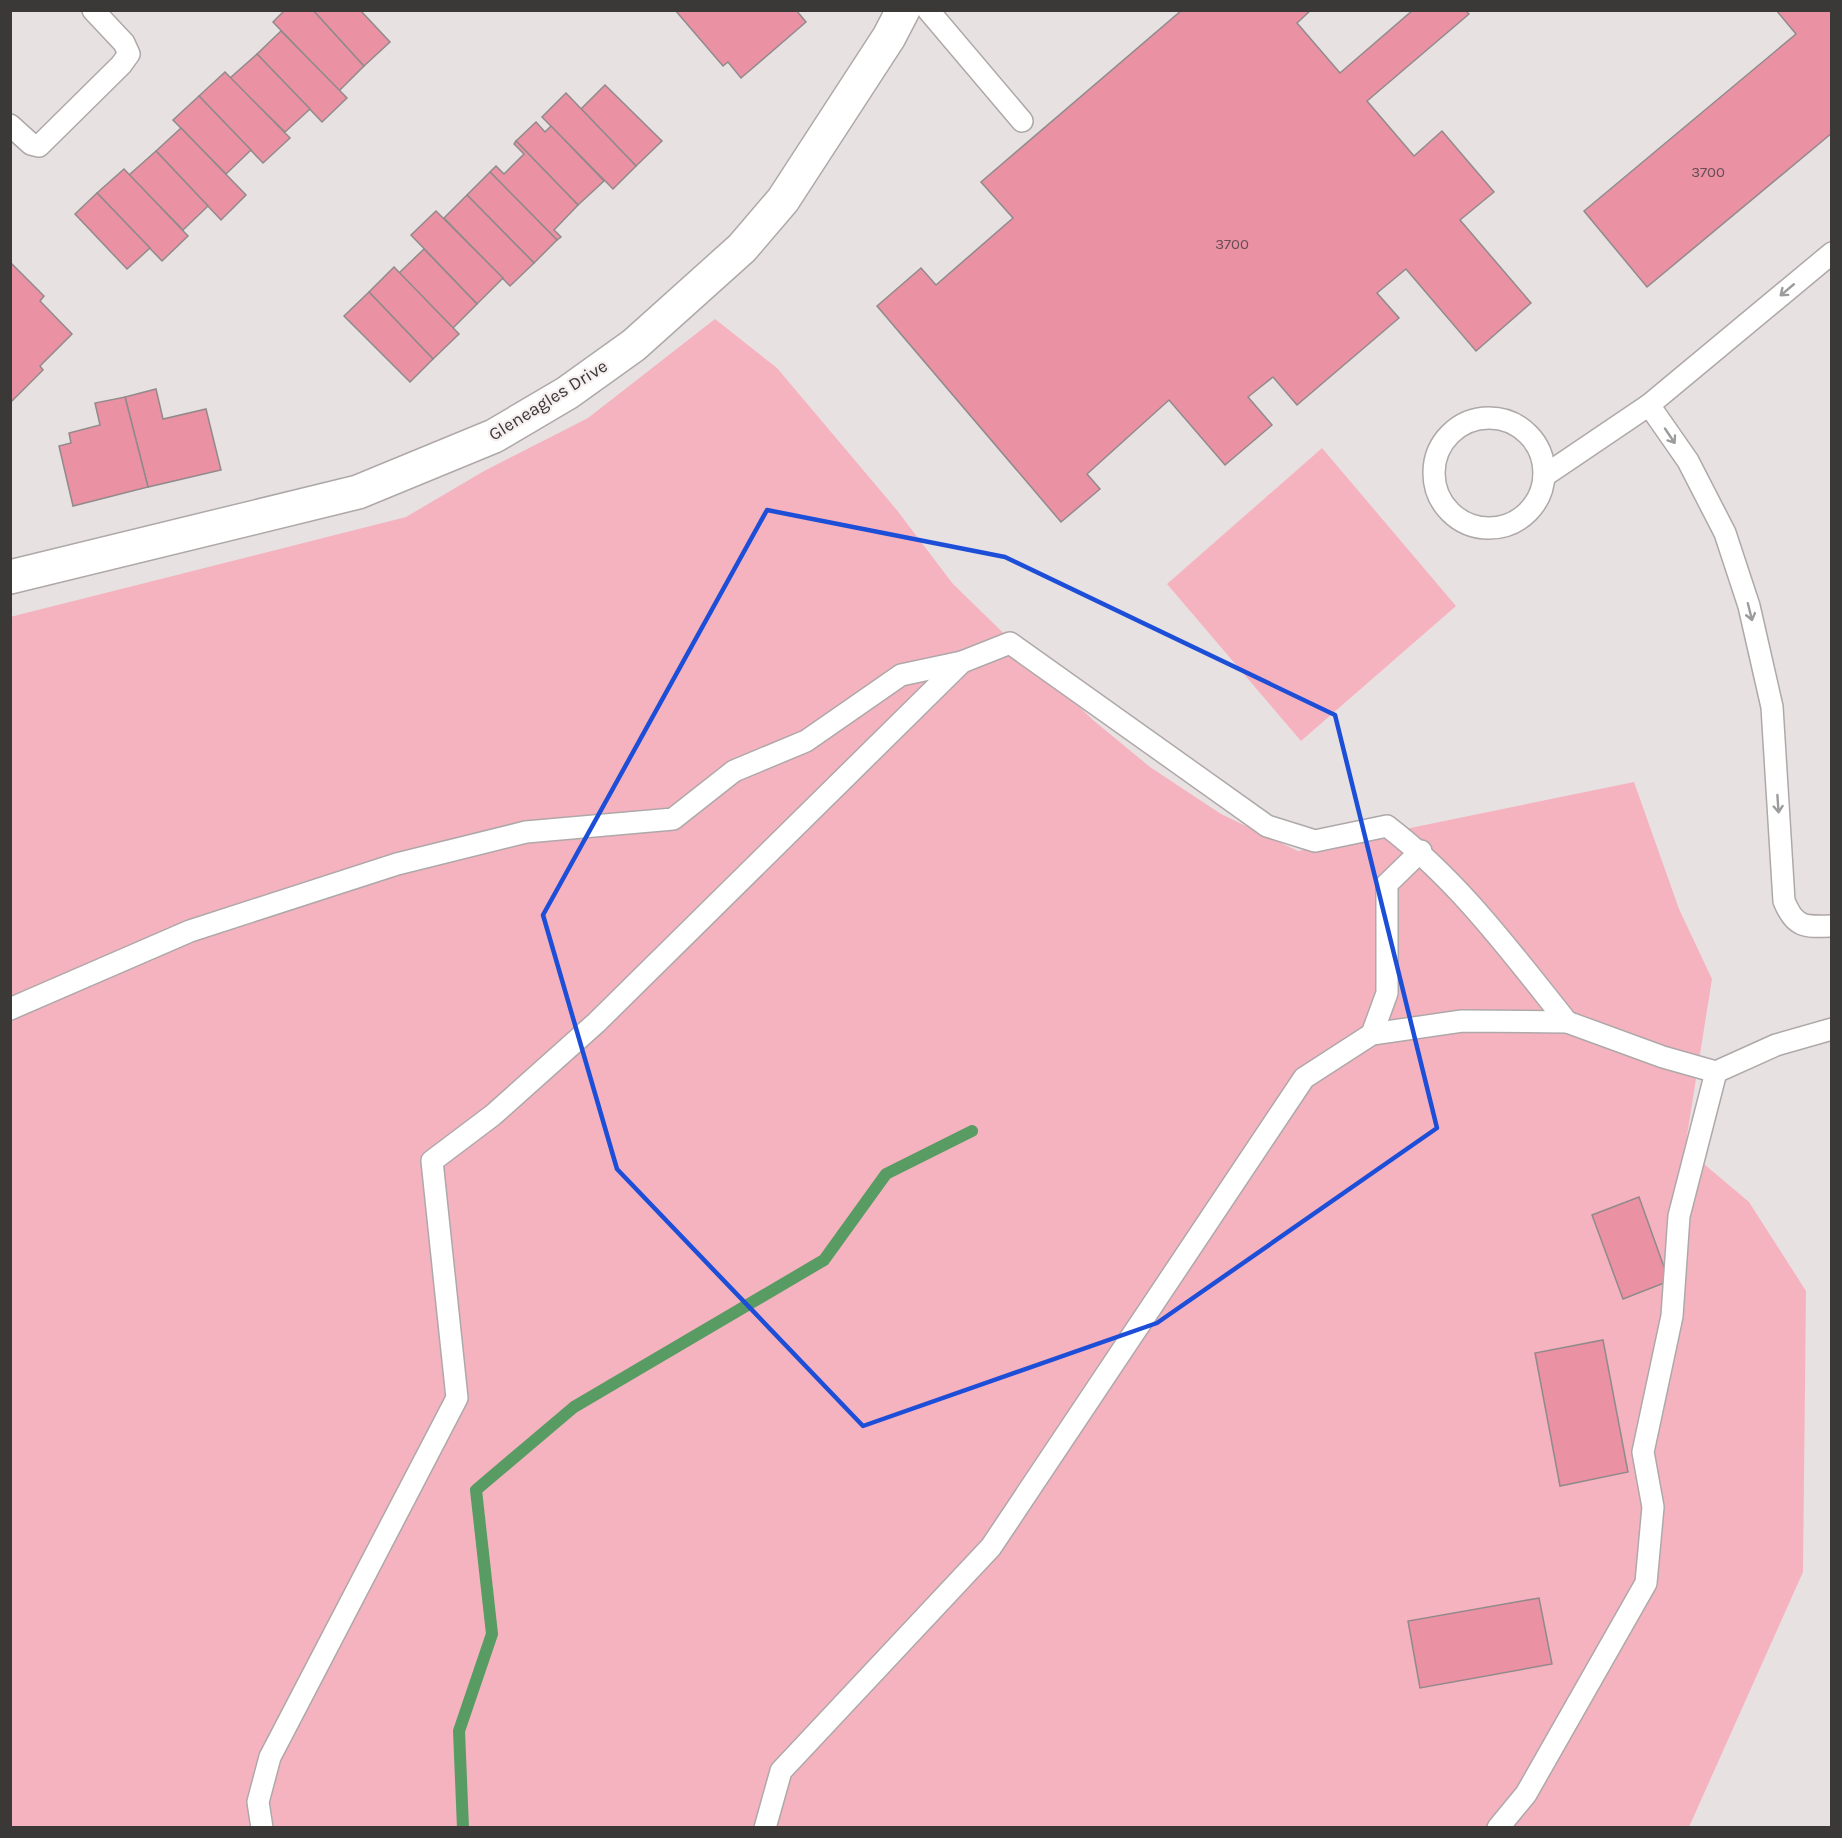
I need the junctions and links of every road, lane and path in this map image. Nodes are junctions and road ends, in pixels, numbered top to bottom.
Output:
1 (93, 10) edge
2 (903, 10) edge
3 (928, 10) edge
4 (1022, 121) dead end
5 (10, 125) edge
6 (1832, 253) edge
7 (1649, 405) junction
8 (1544, 476) junction
9 (10, 577) edge
10 (962, 662) junction
11 (1420, 851) junction
12 (1832, 926) edge
13 (10, 1009) edge
14 (1567, 1022) junction
15 (1832, 1029) edge
16 (1372, 1034) junction
17 (1716, 1072) junction
18 (262, 1827) edge
19 (765, 1827) edge
20 (1498, 1827) edge

1 - 5 lane
2 - 9 street, Gleneagles Drive
3 - 4 lane
6 -> 7 lane
7 - 8 lane
7 -> 12 lane
8 - 8 lane
10 - 11 lane
10 - 13 lane
10 - 18 lane
11 - 14 lane
11 - 16 lane
14 - 16 lane
14 - 17 lane
15 - 17 lane
16 - 19 lane
17 - 20 lane

